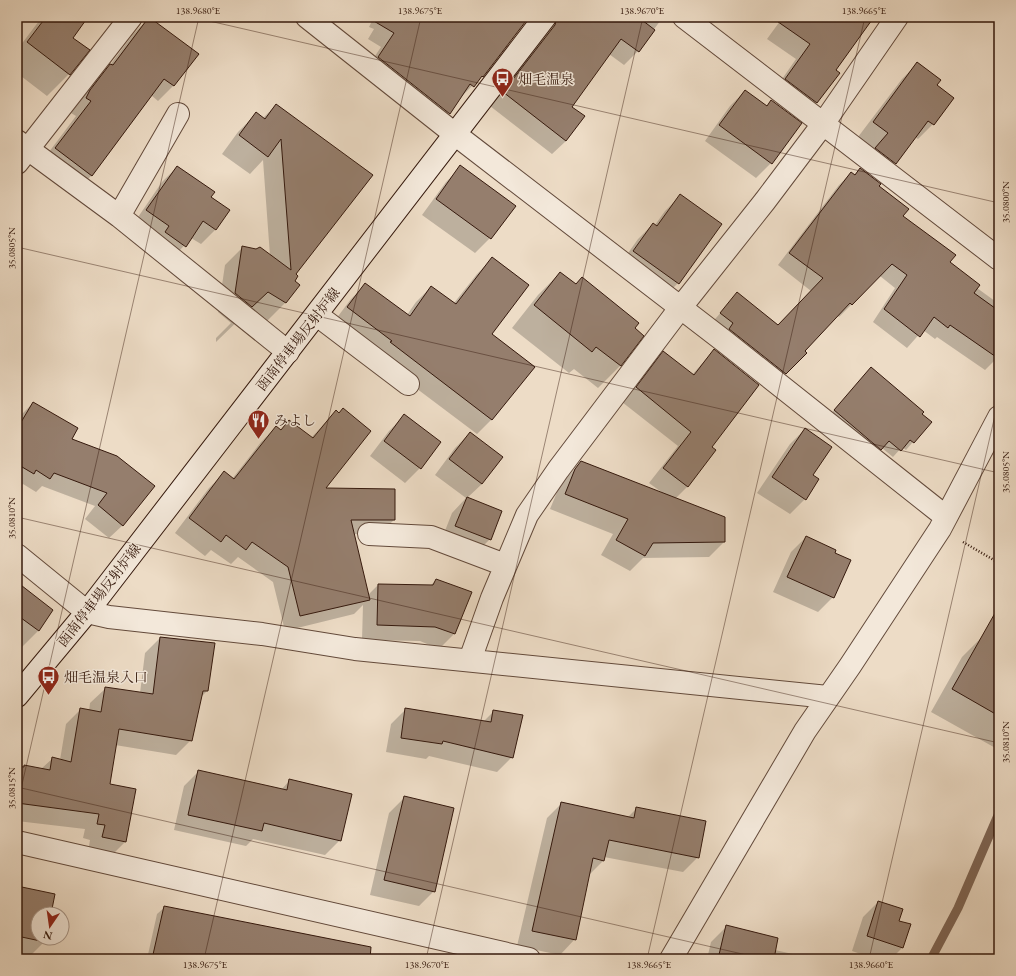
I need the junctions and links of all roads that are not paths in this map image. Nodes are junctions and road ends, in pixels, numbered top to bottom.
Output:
1 (131, 17) edge
2 (307, 17) edge
3 (546, 17) edge
4 (684, 17) edge
5 (897, 17) edge
6 (178, 114) dead end
7 (823, 124) junction
8 (456, 135) junction
9 (21, 151) edge
10 (119, 216) junction
11 (999, 259) edge
12 (681, 308) junction
13 (317, 315) junction
14 (288, 352) junction
15 (408, 384) dead end
16 (999, 417) edge
17 (943, 523) junction
18 (369, 534) dead end
19 (17, 555) edge
20 (505, 565) junction
21 (88, 612) junction
22 (470, 660) junction
23 (17, 696) edge
24 (828, 697) junction
25 (17, 842) edge
26 (529, 959) edge
27 (671, 959) edge

1 - 9 street
2 - 8 street
3 - 8 street, 函南停車場反射炉線
4 - 7 street
5 - 7 street
6 - 10 street
7 - 11 street
7 - 12 street
8 - 12 street
8 - 13 street, 函南停車場反射炉線
9 - 10 street
10 - 14 street
12 - 17 street
12 - 20 street
13 - 14 street, 函南停車場反射炉線
13 - 15 street
14 - 21 street, 函南停車場反射炉線
16 - 17 street
17 - 24 street
18 - 20 street
19 - 21 street
20 - 22 street
21 - 22 street
21 - 23 street, 函南停車場反射炉線
22 - 24 street
24 - 27 street
25 - 26 street

